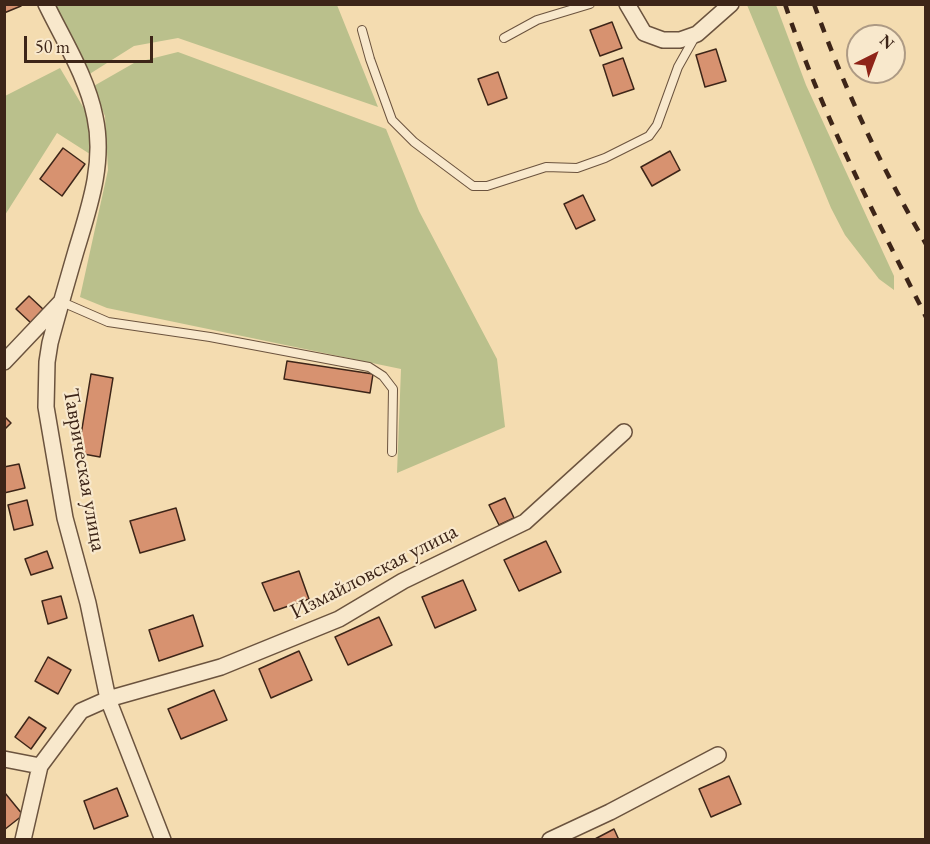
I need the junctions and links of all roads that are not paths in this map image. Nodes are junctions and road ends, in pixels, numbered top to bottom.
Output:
1 (46, 4) edge
2 (590, 4) edge
3 (627, 4) edge
4 (730, 4) edge
5 (362, 30) dead end
6 (697, 34) junction
7 (504, 38) dead end
8 (62, 302) junction
9 (4, 362) edge
10 (624, 432) dead end
11 (392, 452) dead end
12 (108, 699) junction
13 (718, 755) dead end
14 (4, 759) edge
15 (40, 766) junction
16 (23, 840) edge
17 (163, 840) edge
18 (550, 840) edge

1 - 8 street, Таврическая улица
2 - 7 lane
3 - 6 street
4 - 6 street
5 - 6 lane
8 - 9 street
8 - 11 lane
8 - 12 street, Таврическая улица
10 - 12 street, Измайловская улица
12 - 15 street, Измайловская улица
12 - 17 street, Таврическая улица
13 - 18 street
14 - 15 street
15 - 16 street, Измайловская улица

